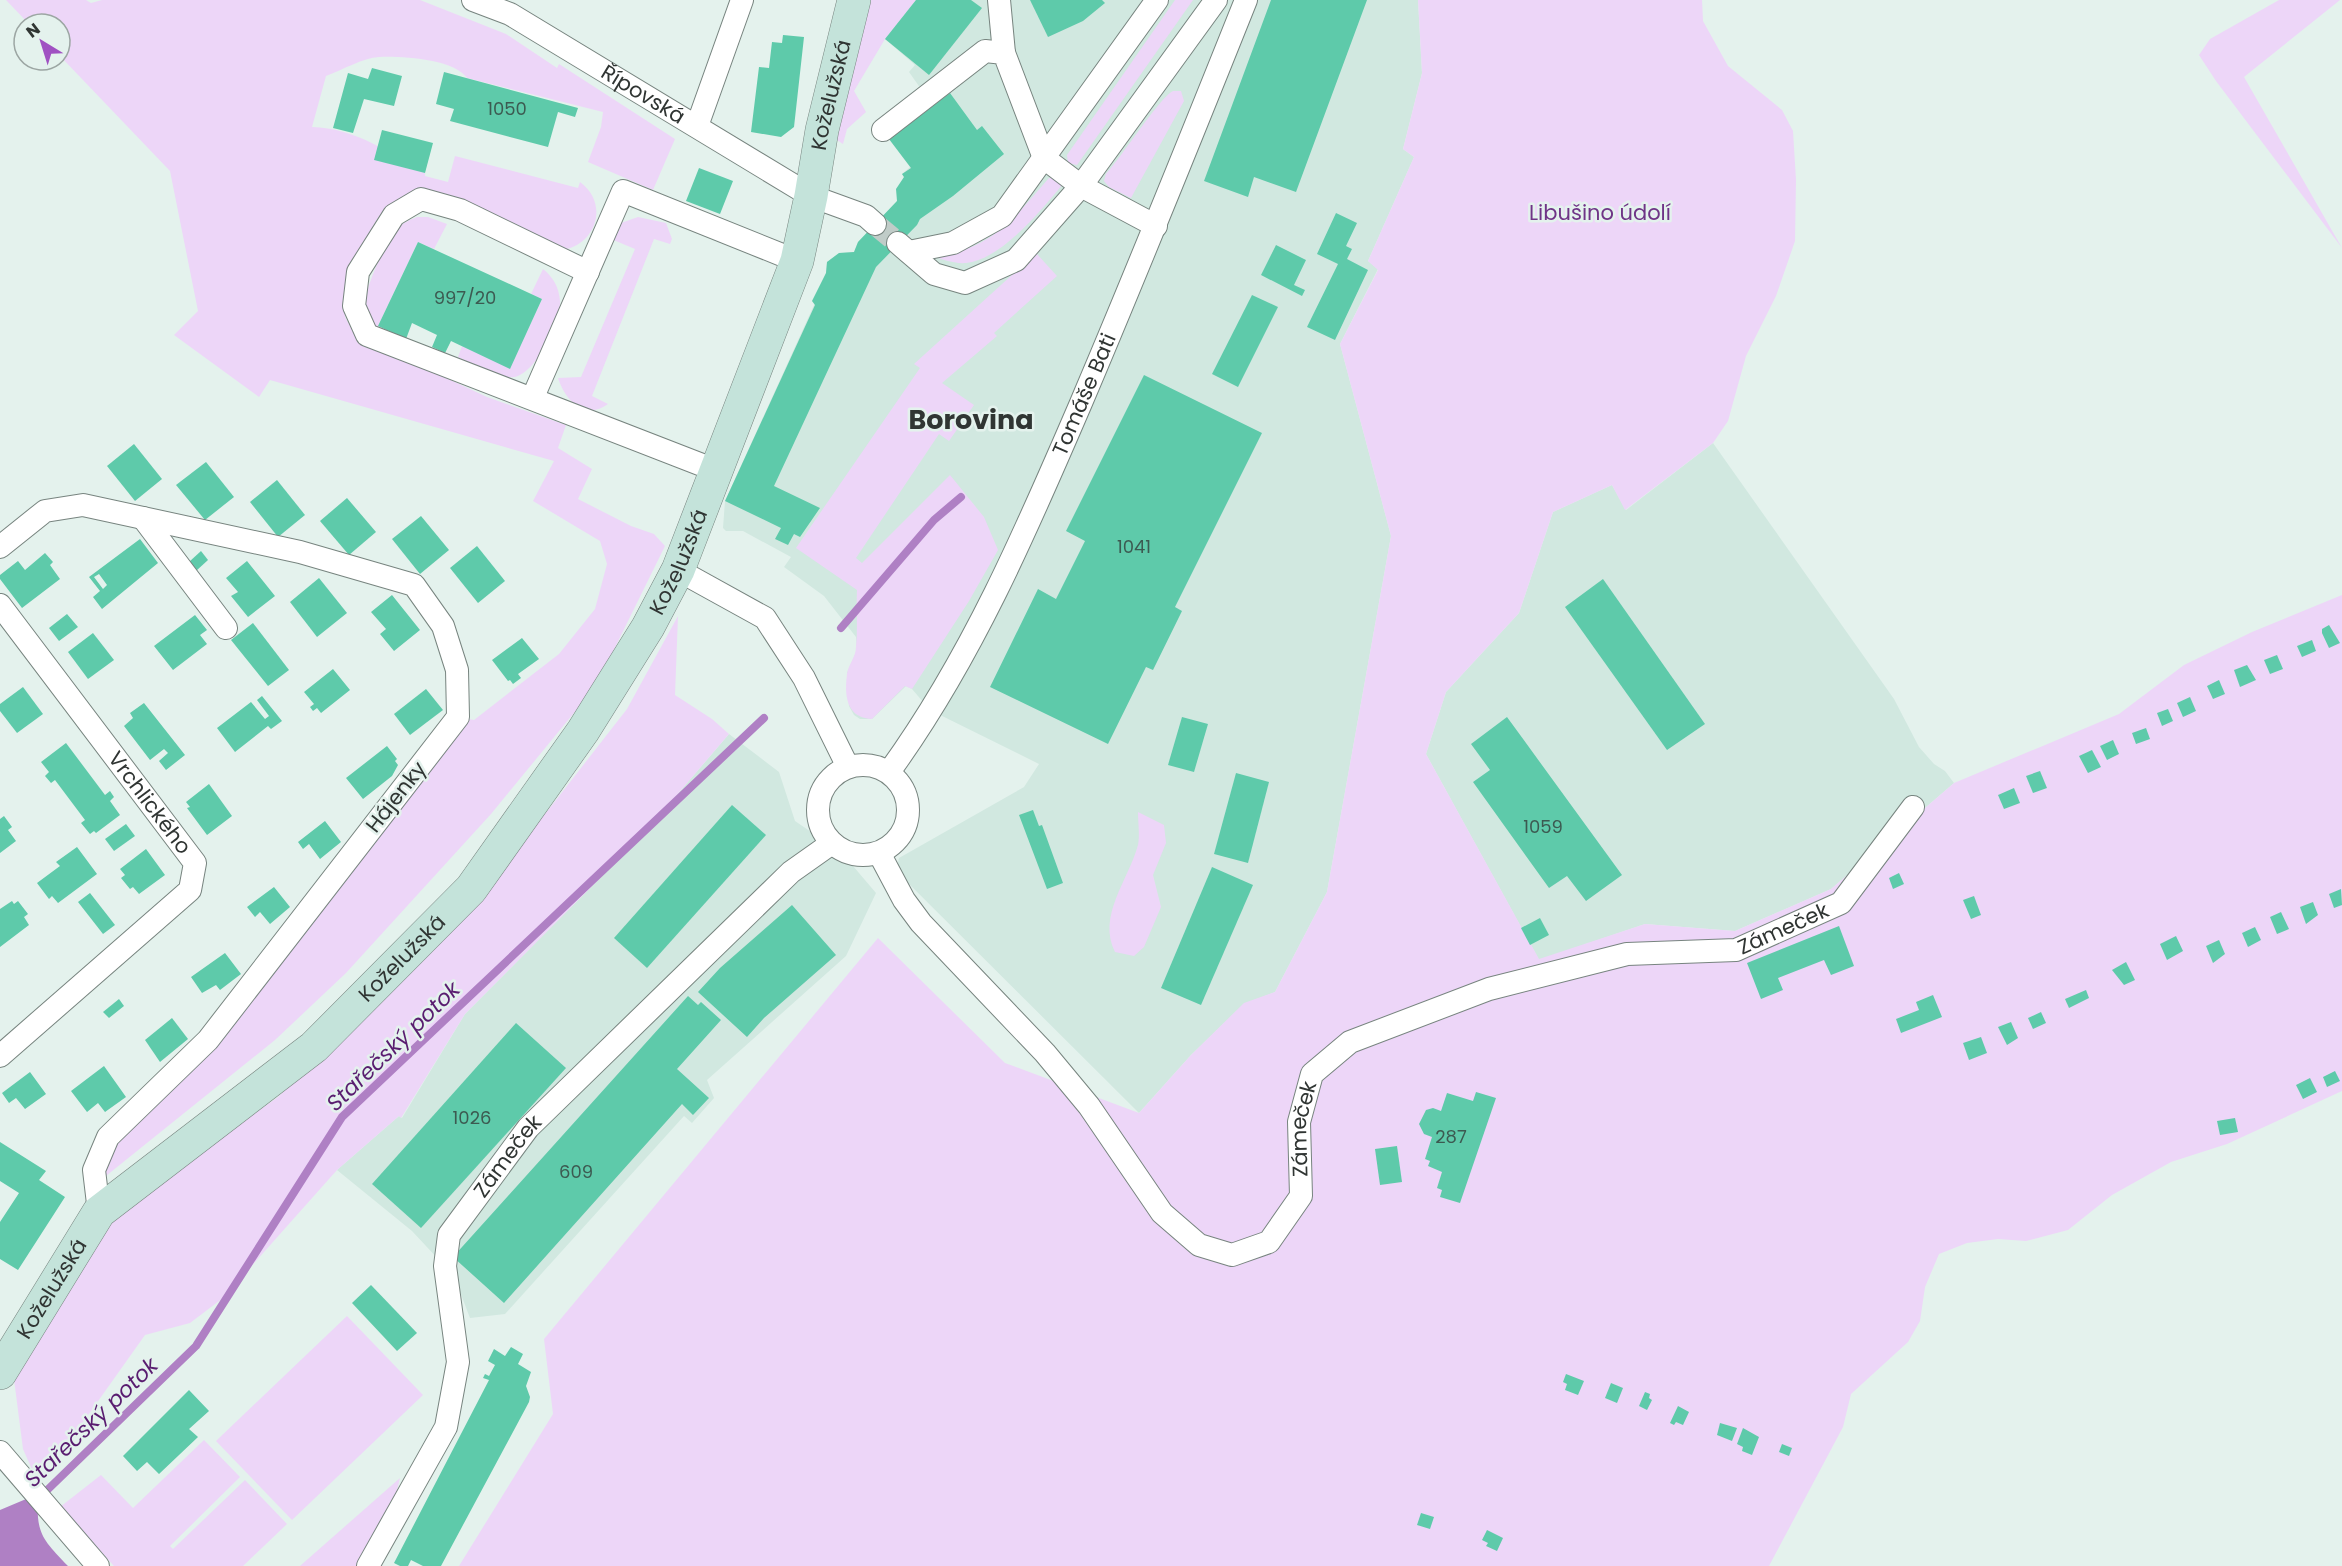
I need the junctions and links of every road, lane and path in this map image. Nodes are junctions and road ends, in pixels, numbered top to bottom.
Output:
1 (473, 0) edge
2 (742, 0) edge
3 (854, 0) edge
4 (999, 0) edge
5 (1157, 0) edge
6 (1216, 0) edge
7 (1246, 0) edge
8 (1004, 53) junction
9 (697, 126) junction
10 (883, 130) dead end
11 (1044, 158) junction
12 (1081, 186) junction
13 (812, 196) junction
14 (875, 224) tunnel mouth
15 (1156, 226) junction
16 (797, 261) junction
17 (588, 272) junction
18 (533, 397) junction
19 (715, 470) junction
20 (143, 518) junction
21 (0, 547) edge
22 (678, 570) junction
23 (0, 605) edge
24 (226, 628) dead end
25 (848, 767) junction
26 (889, 772) junction
27 (1913, 807) dead end
28 (832, 843) junction
29 (879, 853) junction
30 (0, 1056) edge
31 (99, 1212) junction
32 (0, 1373) edge
33 (0, 1452) edge
34 (98, 1566) edge
35 (368, 1566) edge

1 - 9 street, Řípovská
2 - 9 street
3 - 13 main road, Koželužská
4 - 8 street
5 - 11 street
6 - 12 street
7 - 15 street, Tomáše Bati
8 - 10 street
8 - 11 street
9 - 13 street, Řípovská
11 - 12 street
11 - 12 street
12 - 15 street
13 - 14 street
13 - 16 main road, Koželužská
15 - 26 street, Tomáše Bati
16 - 17 street
16 - 19 main road, Koželužská
17 - 18 street
17 - 18 street
18 - 19 street
19 - 22 main road, Koželužská
20 - 21 street, Hájenky
20 - 24 street
20 - 31 street, Hájenky
22 - 25 street
22 - 31 main road, Koželužská
23 - 30 street, Vrchlického
25 - 26 street
25 - 28 street
26 - 29 street
27 - 29 street, Zámeček
28 - 29 street
28 - 35 street, Zámeček
31 - 32 main road, Koželužská
33 - 34 street

